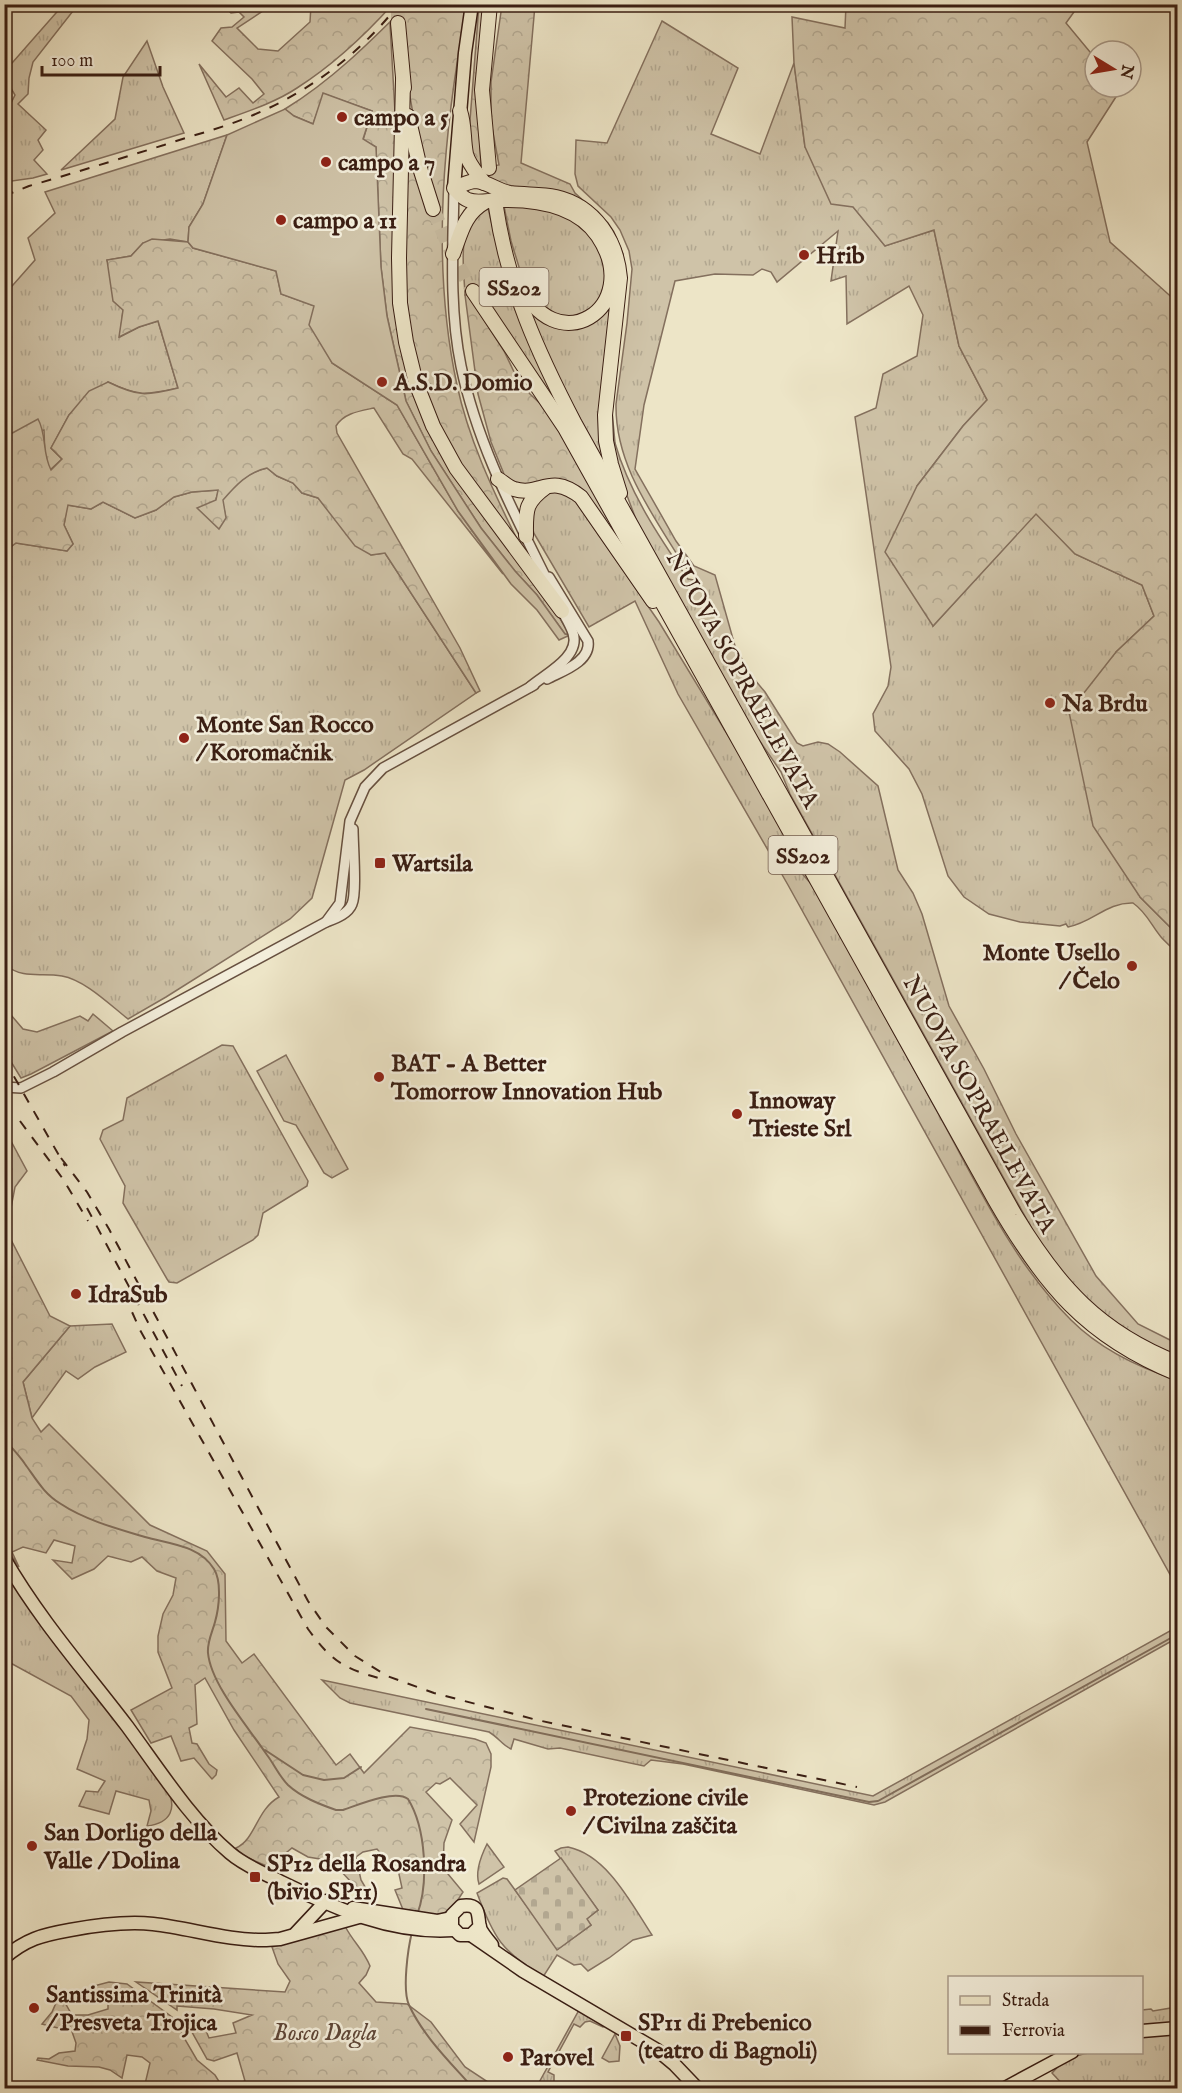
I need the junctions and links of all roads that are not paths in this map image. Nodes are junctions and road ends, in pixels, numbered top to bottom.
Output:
1 (472, 4) edge
2 (490, 4) edge
3 (496, 4) edge
4 (398, 23) tunnel mouth
5 (403, 80) junction
6 (482, 90) junction
7 (460, 111) junction
8 (489, 168) dead end
9 (484, 183) junction
10 (454, 188) junction
11 (490, 205) junction
12 (433, 209) tunnel mouth
13 (500, 232) junction
14 (453, 254) junction
15 (473, 291) tunnel mouth
16 (498, 479) junction
17 (547, 486) junction
18 (635, 531) junction
19 (526, 536) junction
20 (536, 558) junction
21 (562, 611) junction
22 (530, 687) junction
23 (742, 744) junction
24 (354, 812) junction
25 (326, 922) junction
26 (4, 1087) edge
27 (1178, 1363) edge
28 (1178, 1374) edge
29 (4, 1558) edge
30 (299, 1890) junction
31 (326, 1901) junction
32 (359, 1917) junction
33 (403, 1922) junction
34 (452, 1924) junction
35 (311, 1925) junction
36 (475, 1930) junction
37 (4, 1958) edge
38 (1178, 2028) edge
39 (1143, 2031) edge
40 (1068, 2054) edge
41 (697, 2088) edge
42 (1005, 2088) edge

1 - 7 main road
2 - 6 highway
3 - 6 highway
4 - 5 highway
5 - 12 highway
5 - 21 highway
6 - 8 highway
7 - 9 highway
7 - 10 main road
9 - 10 highway
9 - 18 highway
10 - 11 highway
10 - 14 street
11 - 13 highway, NUOVA SOPRAELEVATA / SS202
11 - 13 highway
11 - 14 highway
13 - 18 highway, NUOVA SOPRAELEVATA / SS202
14 - 16 street
15 - 23 highway, NUOVA SOPRAELEVATA / SS202
16 - 17 highway
16 - 19 street
17 - 19 highway
17 - 23 highway
18 - 27 highway, NUOVA SOPRAELEVATA / SS202
19 - 20 street
20 - 21 street
20 - 22 street
21 - 22 street
22 - 24 street
23 - 28 highway, NUOVA SOPRAELEVATA / SS202
24 - 25 street
24 - 25 street
25 - 26 street
29 - 30 main road
30 - 31 main road
30 - 35 main road
31 - 32 main road
31 - 33 main road
31 - 35 main road
32 - 33 main road
32 - 35 main road
33 - 34 main road
34 - 36 main road
34 - 36 main road
35 - 37 main road
36 - 41 main road
38 - 39 main road
40 - 42 main road

